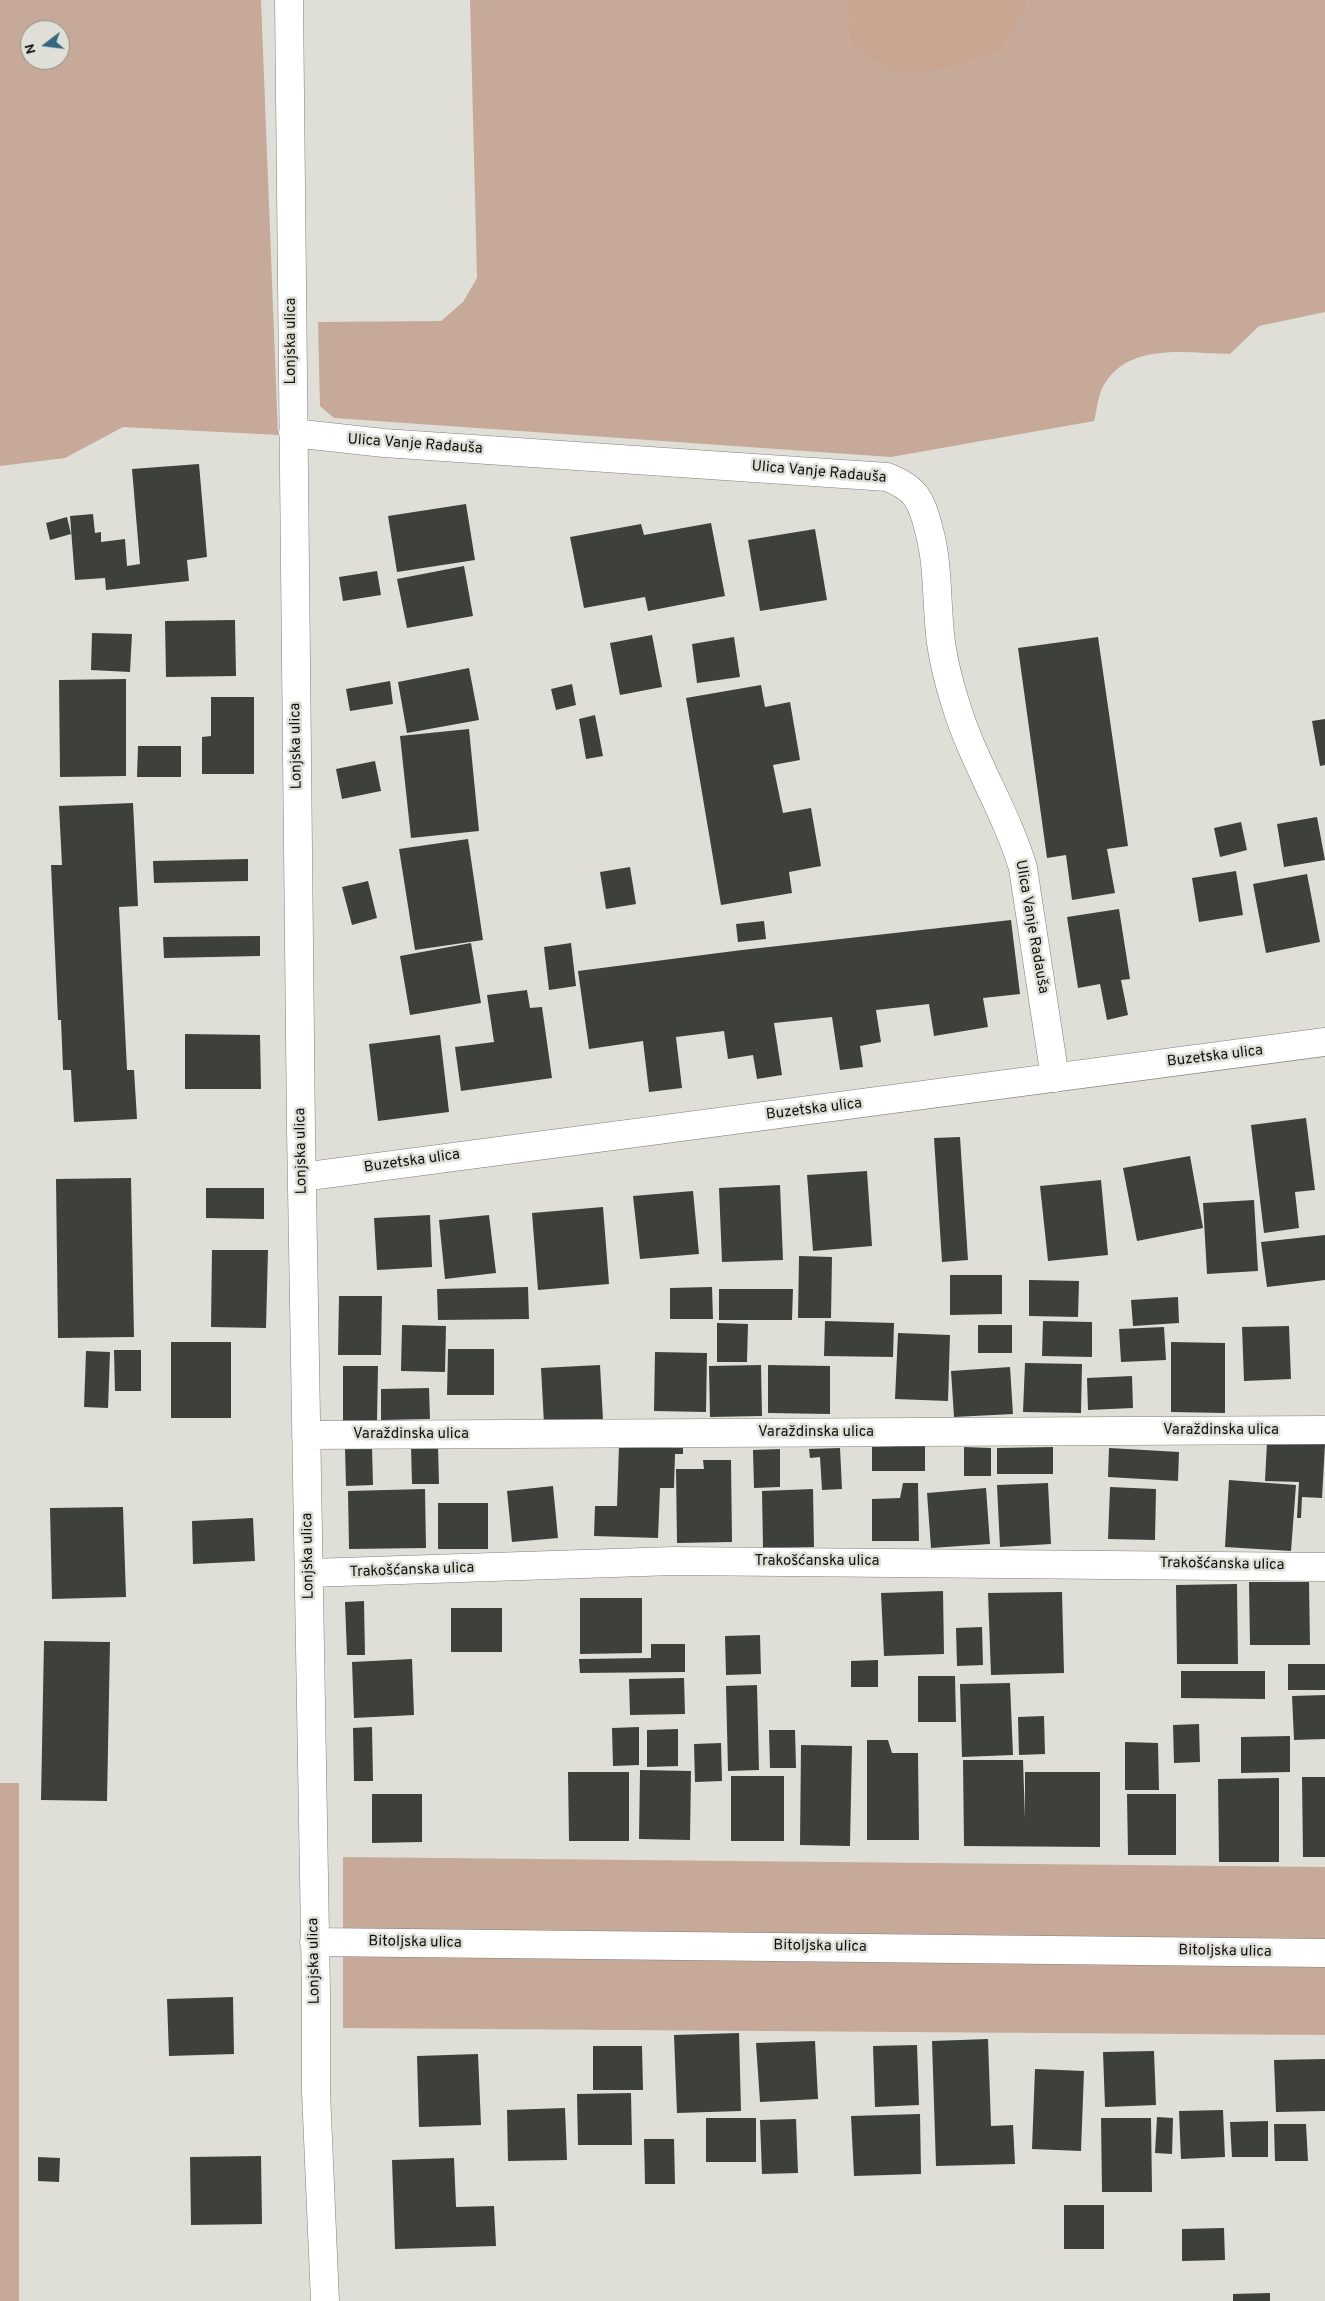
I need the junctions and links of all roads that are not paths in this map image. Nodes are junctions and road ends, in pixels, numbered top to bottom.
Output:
1 (289, 0) edge
2 (293, 434) junction
3 (1325, 1042) edge
4 (1055, 1078) junction
5 (302, 1177) junction
6 (1325, 1430) edge
7 (306, 1436) junction
8 (1325, 1566) edge
9 (310, 1574) junction
10 (314, 1942) junction
11 (1325, 1953) edge
12 (325, 2301) edge

1 - 2 street, Lonjska ulica
2 - 4 street, Ulica Vanje Radauša
2 - 5 street, Lonjska ulica
3 - 4 street, Buzetska ulica
4 - 5 street, Buzetska ulica
5 - 7 street, Lonjska ulica
6 - 7 street, Varaždinska ulica
7 - 9 street, Lonjska ulica
8 - 9 street, Trakošćanska ulica
9 - 10 street, Lonjska ulica
10 - 11 street, Bitoljska ulica
10 - 12 street, Lonjska ulica

